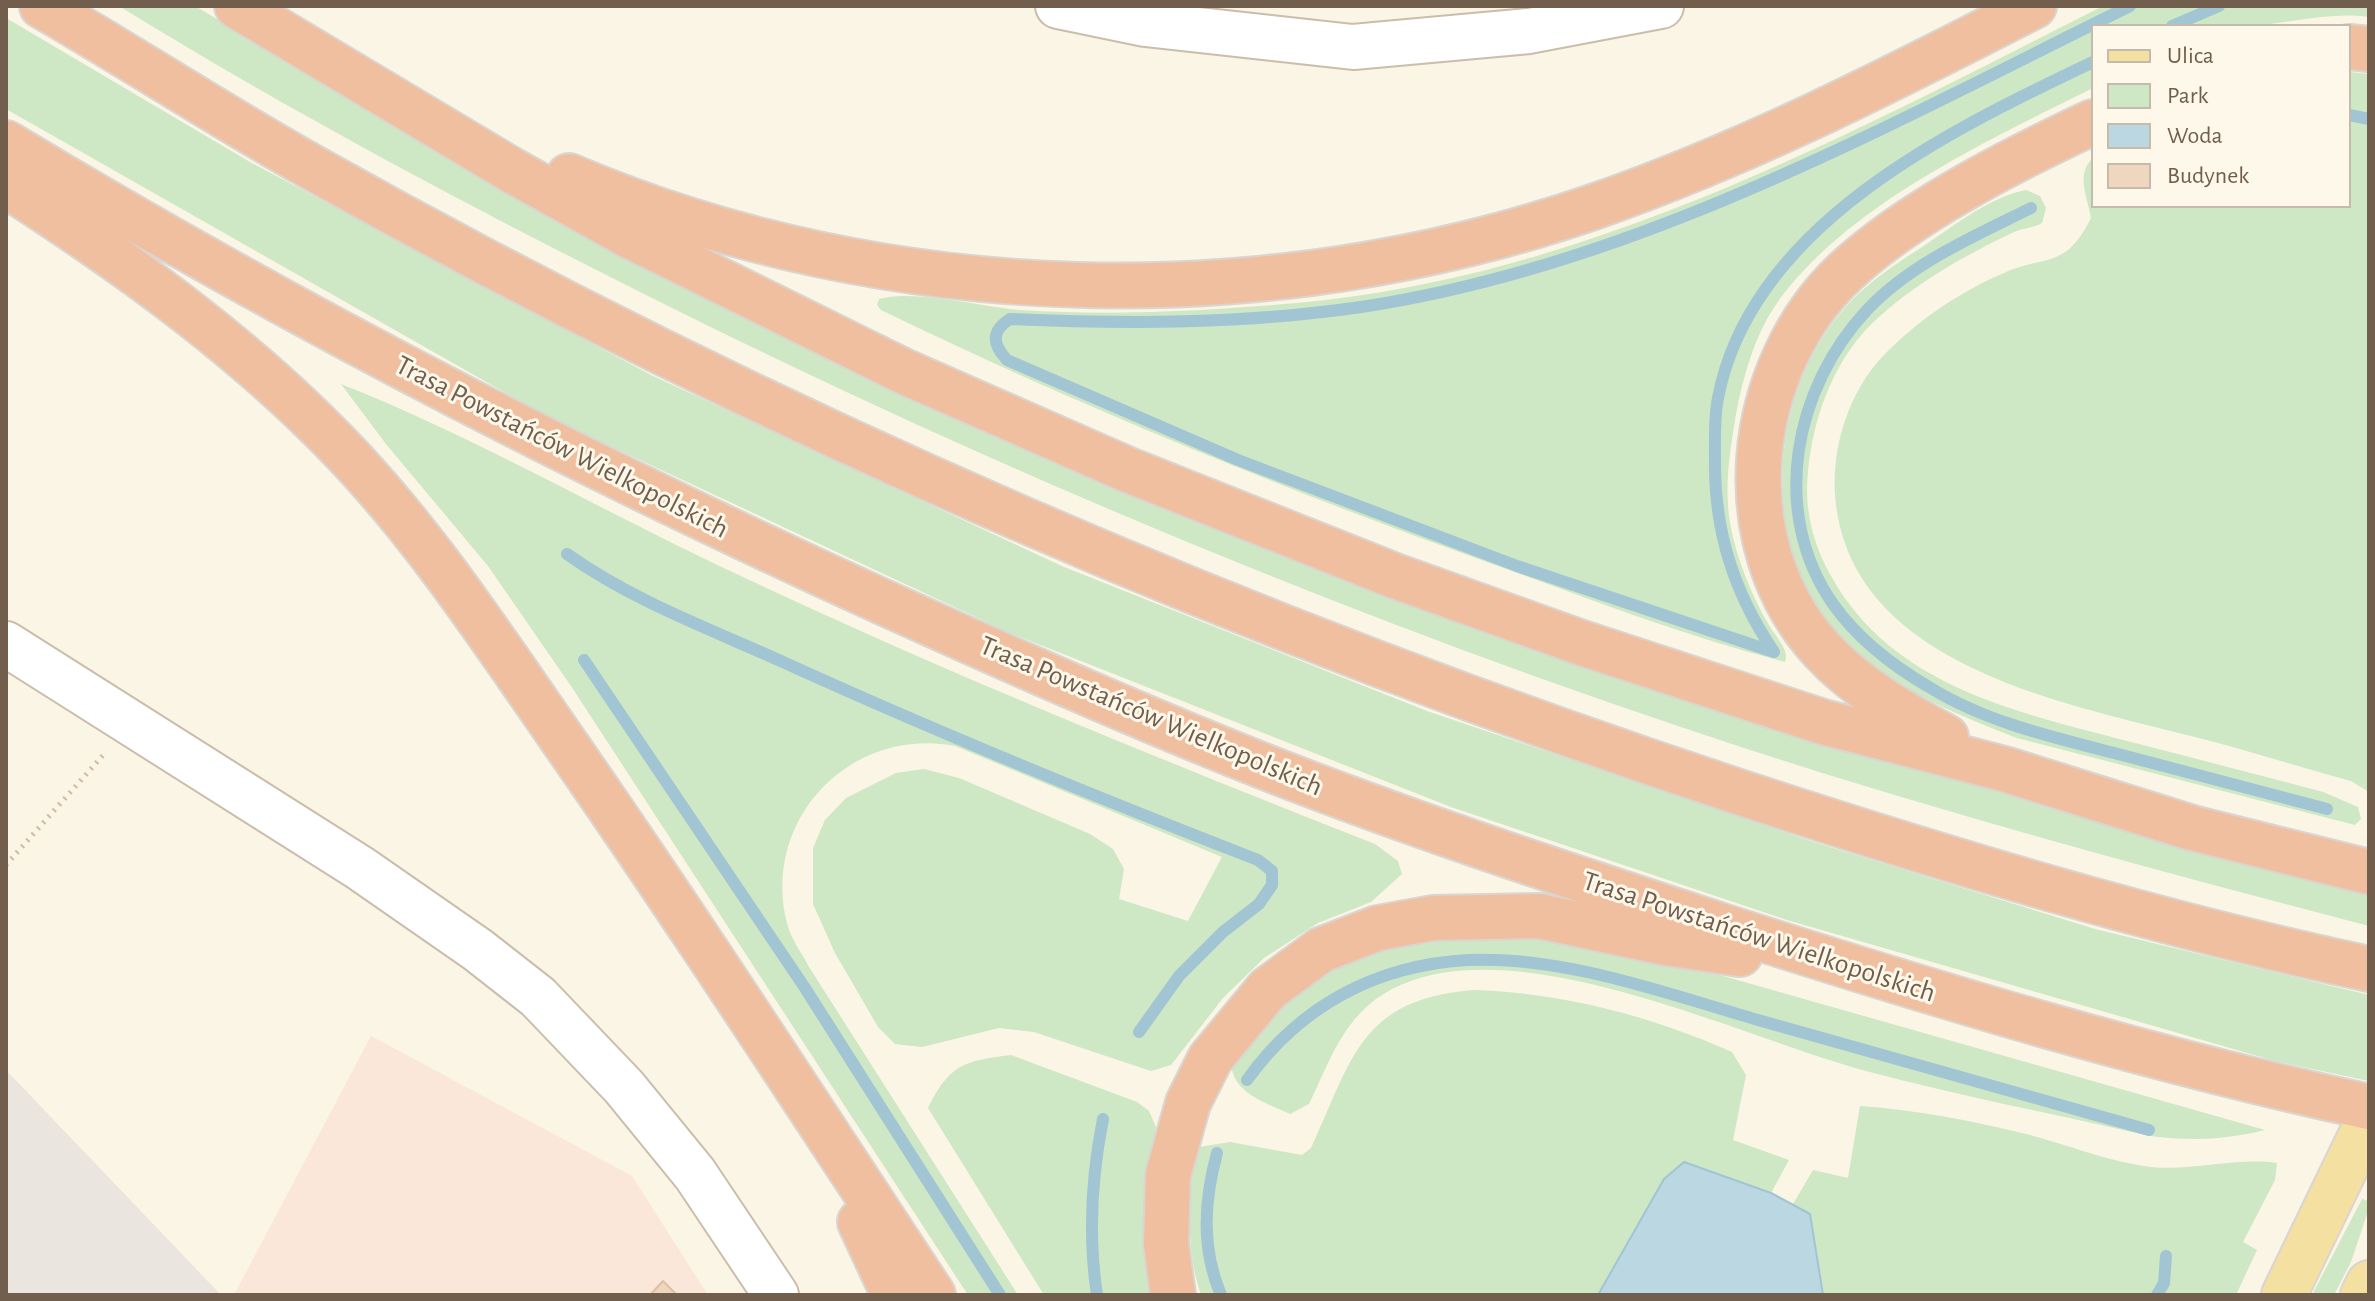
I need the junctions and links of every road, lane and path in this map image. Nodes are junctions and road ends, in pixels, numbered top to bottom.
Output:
1 (42, 6) edge
2 (237, 6) edge
3 (1058, 6) edge
4 (1661, 6) edge
5 (2034, 6) edge
6 (312, 50) junction
7 (2091, 123) edge
8 (6, 143) edge
9 (6, 185) edge
10 (6, 644) edge
11 (131, 723) junction
12 (2004, 769) junction
13 (6, 865) edge
14 (2369, 872) edge
15 (2369, 969) edge
16 (1869, 973) junction
17 (2369, 1107) edge
18 (811, 1110) junction
19 (2369, 1119) edge
20 (2369, 1283) edge
21 (776, 1295) edge
22 (894, 1295) edge
23 (933, 1295) edge
24 (1173, 1295) edge
25 (2284, 1295) edge
26 (2363, 1295) edge

1 - 15 highway
2 - 6 highway
3 - 4 street
5 - 6 highway
6 - 12 highway
7 - 12 highway
8 - 16 highway, Trasa Powstańców Wielkopolskich
9 - 18 highway
10 - 11 street
11 - 13 path
11 - 21 street
12 - 14 highway
16 - 17 highway, Trasa Powstańców Wielkopolskich
16 - 24 highway
18 - 22 highway
18 - 23 highway
19 - 25 main road
20 - 26 main road

